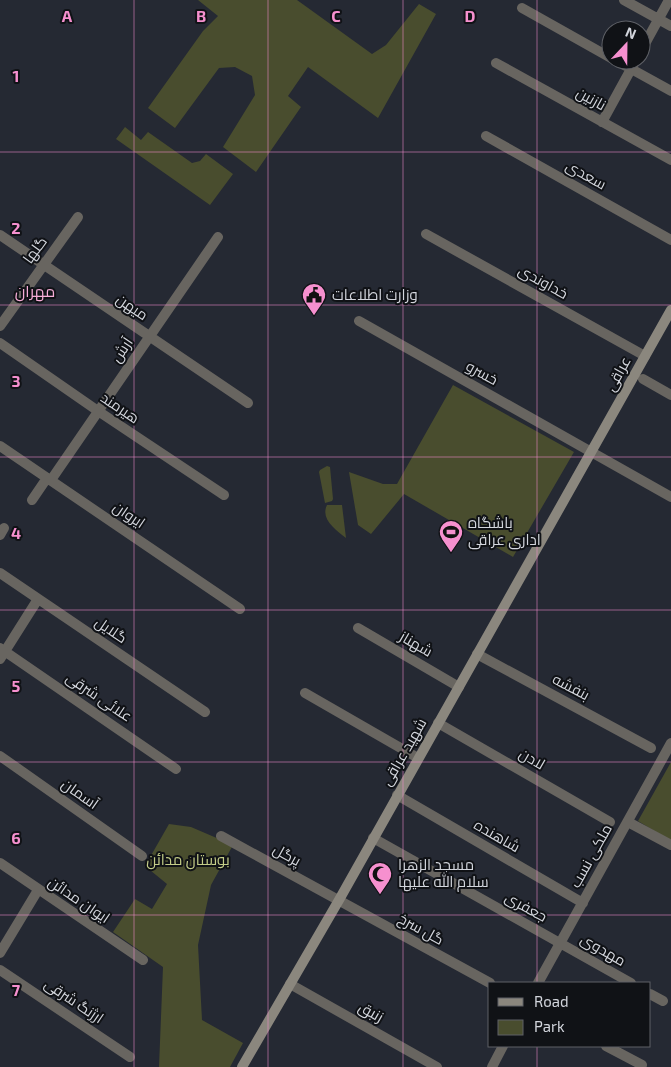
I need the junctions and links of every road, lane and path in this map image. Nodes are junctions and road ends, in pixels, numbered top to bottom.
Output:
1 (624, 0) edge
2 (669, 0) edge
3 (522, 8) dead end
4 (658, 19) junction
5 (671, 26) edge
6 (651, 32) edge
7 (601, 52) edge
8 (496, 63) dead end
9 (631, 70) edge
10 (641, 70) edge
11 (671, 92) edge
12 (602, 122) junction
13 (486, 136) dead end
14 (671, 160) edge
15 (78, 217) dead end
16 (426, 234) dead end
17 (0, 235) edge
18 (218, 237) dead end
19 (671, 240) edge
20 (43, 264) junction
21 (671, 310) edge
22 (359, 321) dead end
23 (0, 326) edge
24 (149, 337) junction
25 (0, 344) edge
26 (645, 356) junction
27 (643, 379) dead end
28 (671, 395) edge
29 (248, 403) dead end
30 (98, 412) junction
31 (0, 446) edge
32 (592, 452) junction
33 (49, 479) junction
34 (224, 495) dead end
35 (671, 497) edge
36 (32, 500) dead end
37 (0, 573) edge
38 (38, 599) junction
39 (240, 608) dead end
40 (358, 628) dead end
41 (2, 652) edge
42 (478, 654) junction
43 (459, 687) junction
44 (305, 693) dead end
45 (205, 712) dead end
46 (438, 723) junction
47 (671, 743) edge
48 (651, 748) dead end
49 (0, 756) edge
50 (418, 758) junction
51 (176, 768) dead end
52 (397, 795) junction
53 (610, 822) dead end
54 (628, 822) junction
55 (221, 836) dead end
56 (373, 838) junction
57 (671, 845) edge
58 (142, 856) dead end
59 (0, 863) edge
60 (38, 890) junction
61 (339, 900) junction
62 (583, 903) junction
63 (560, 943) junction
64 (0, 953) edge
65 (143, 960) dead end
66 (0, 970) edge
67 (488, 982) edge
68 (539, 982) edge
69 (629, 982) edge
70 (290, 984) junction
71 (651, 995) edge
72 (662, 1001) dead end
73 (503, 1047) edge
74 (608, 1047) edge
75 (130, 1058) dead end
76 (642, 1065) dead end
77 (246, 1066) edge
78 (437, 1067) edge
79 (492, 1067) edge

1 - 4 street
2 - 4 street
3 - 7 street
4 - 5 street
4 - 6 street
8 - 12 street, نازنین
9 - 12 street
10 - 11 street
12 - 14 street, نازنین
13 - 19 street, سعدی
15 - 20 street, گلها
16 - 26 street, خداوندی
17 - 20 street, میهن
18 - 24 street, آرش
20 - 23 street, گلها
20 - 24 street, میهن
21 - 26 main road, عراقی
22 - 32 street, خسرو
24 - 29 street, میهن
24 - 30 street, آرش
25 - 30 street, هیرمند
26 - 32 main road, عراقی
27 - 28 street
30 - 33 street, آرش
30 - 34 street, هیرمند
31 - 33 street, ایروان
32 - 35 street, خسرو
32 - 42 main road, شهید عراقی
33 - 36 street, آرش
33 - 39 street, ایروان
37 - 38 street, گلایل
38 - 41 street
38 - 45 street, گلایل
40 - 43 street, شهناز
41 - 51 street, علائی شرقی
42 - 43 main road, شهید عراقی
42 - 48 street, بنفشه
43 - 46 main road, شهید عراقی
44 - 50 street
46 - 50 main road, شهید عراقی
46 - 53 street, لادن
47 - 54 street, ملکی نسب
49 - 58 street, آسمان
50 - 52 main road, شهید عراقی
52 - 56 main road, شهید عراقی
52 - 62 street, شاهنده
54 - 57 street
54 - 62 street, ملکی نسب
55 - 61 street, پرگل
56 - 61 main road, شهید عراقی
56 - 63 street, جعفری
59 - 60 street, ایوان مدائن
60 - 64 street
60 - 65 street, ایوان مدائن
61 - 67 street, گل سرخ
61 - 70 main road, شهید عراقی
62 - 63 street, ملکی نسب
63 - 68 street, ملکی نسب
63 - 69 street, مهدوی
66 - 75 street, ارژنگ شرقی
70 - 77 main road, شهید عراقی
70 - 78 street, زنبق
71 - 72 street
73 - 79 street
74 - 76 street

